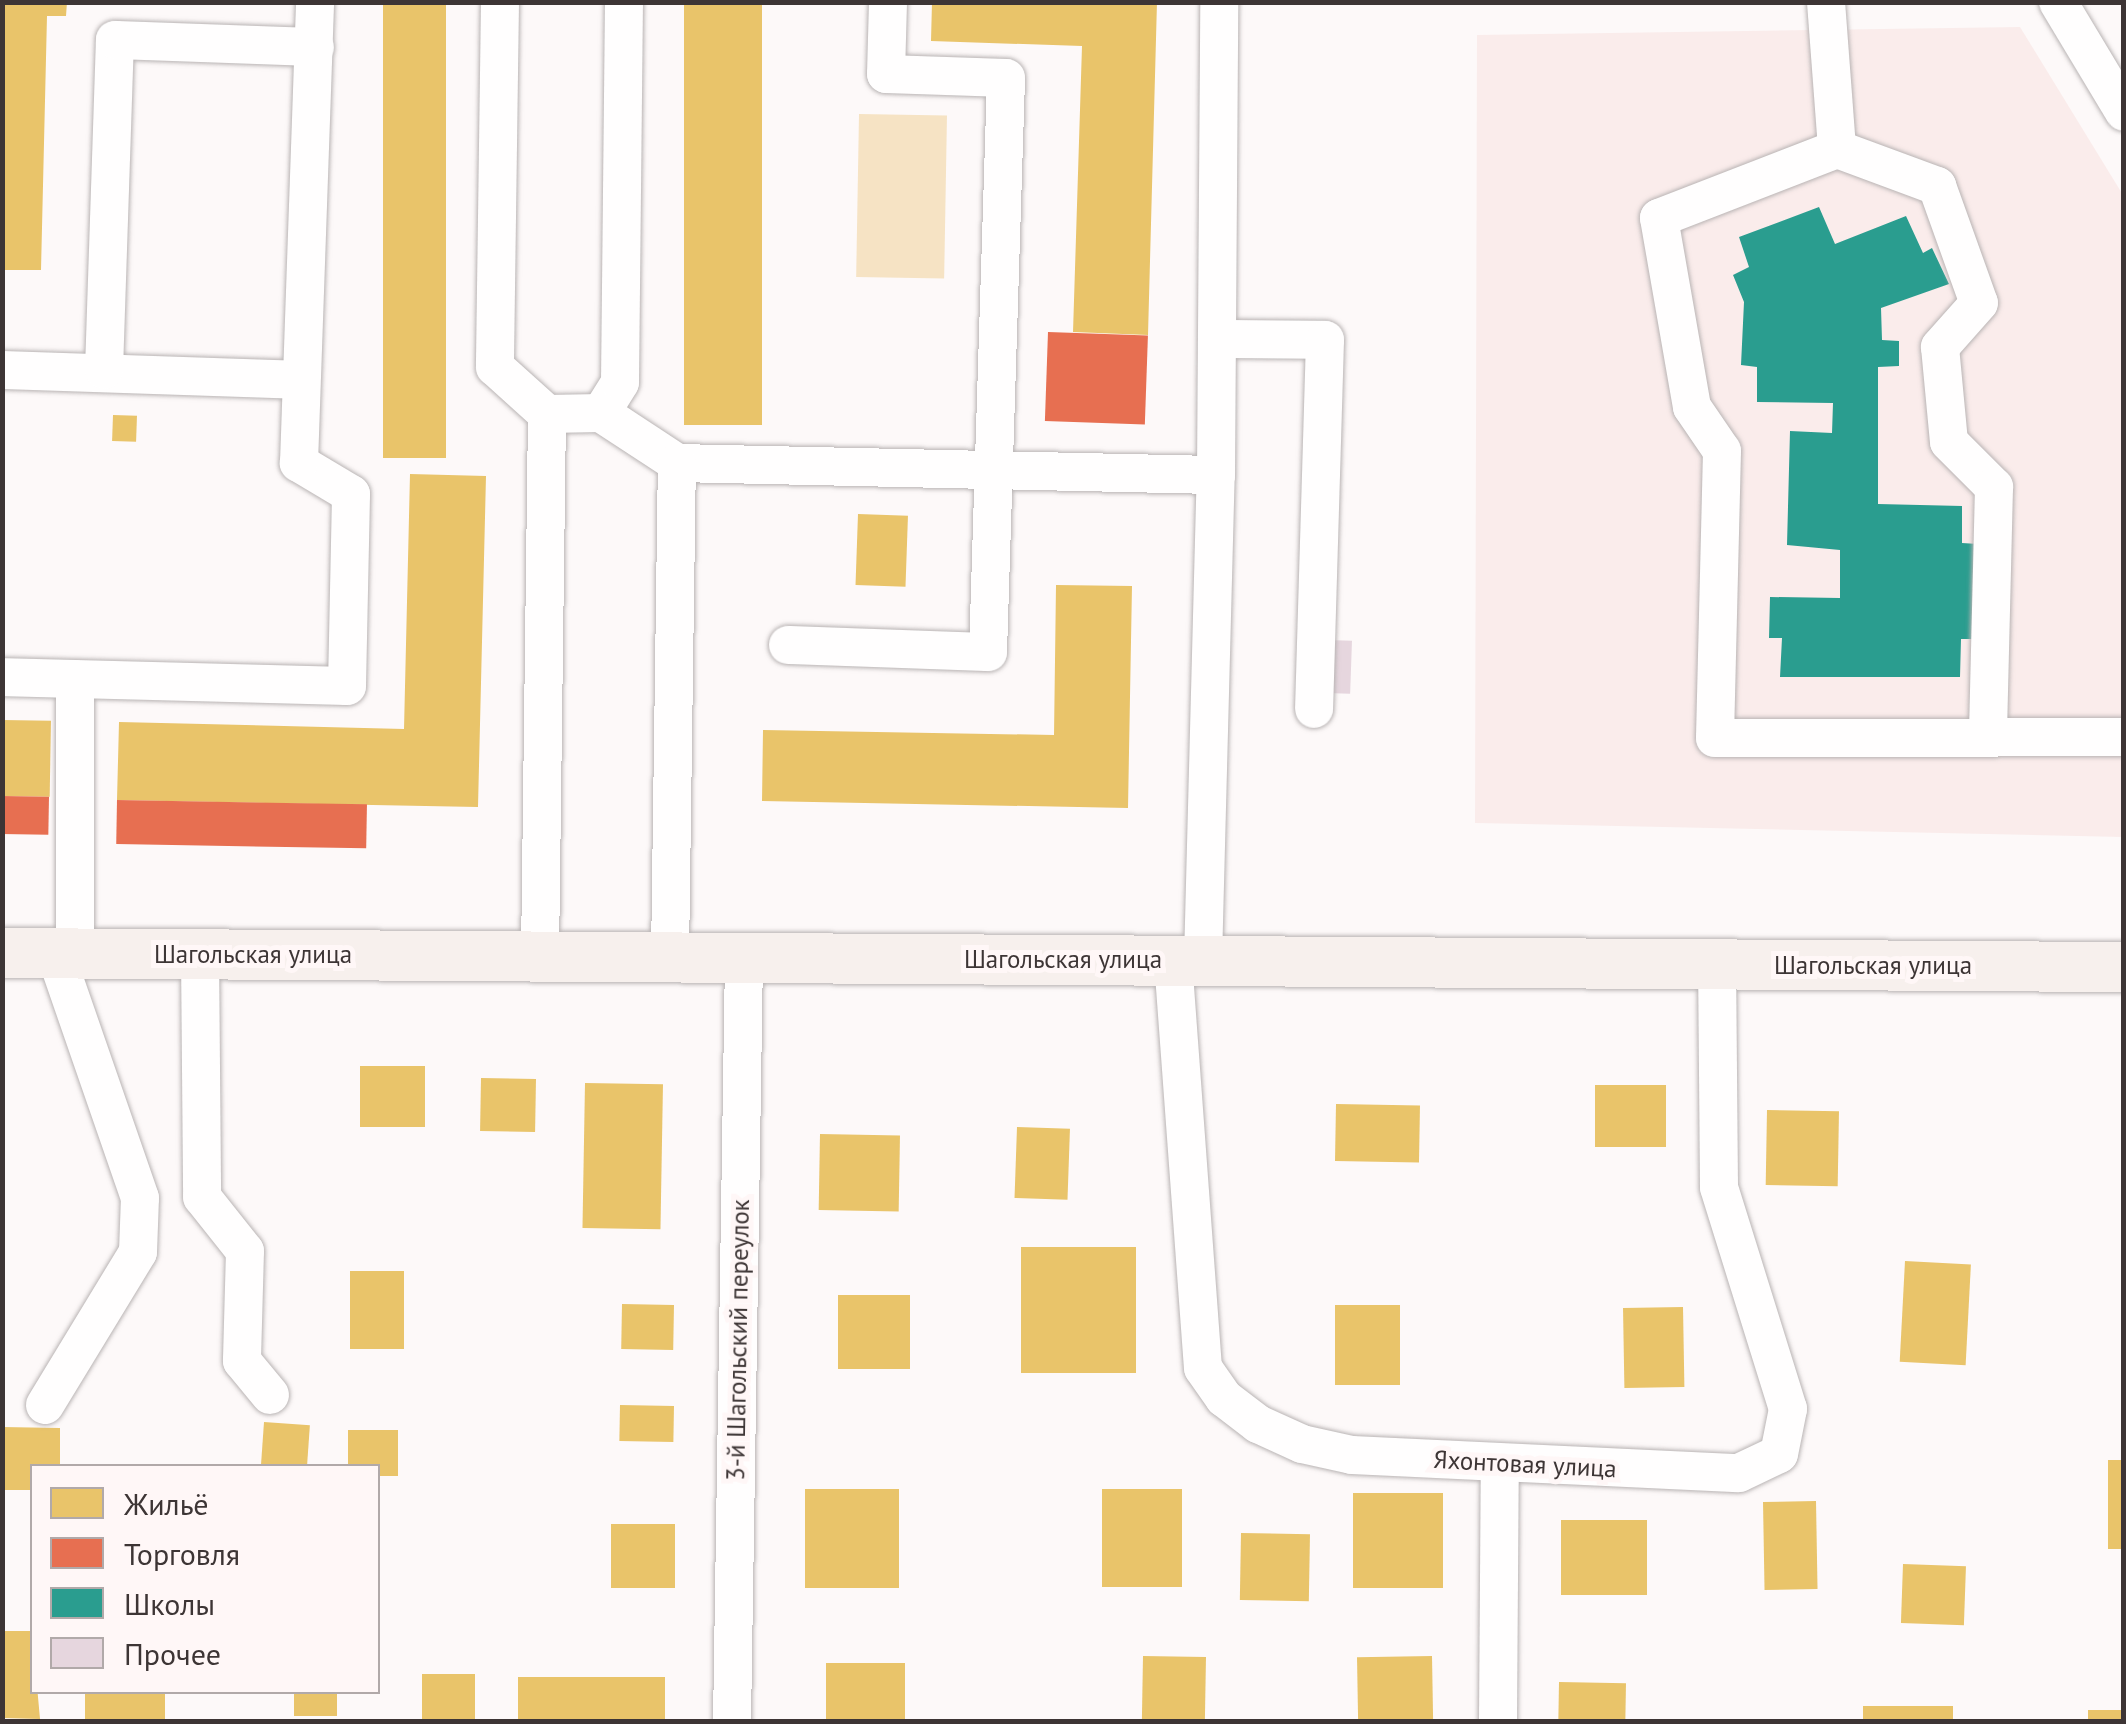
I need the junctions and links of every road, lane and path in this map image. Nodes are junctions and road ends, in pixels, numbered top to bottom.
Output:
1 (316, 2) edge
2 (500, 2) edge
3 (624, 2) edge
4 (888, 2) edge
5 (1219, 2) edge
6 (1826, 2) edge
7 (2058, 2) edge
8 (315, 48) junction
9 (2124, 112) edge
10 (1837, 149) junction
11 (1217, 340) junction
12 (2, 370) edge
13 (104, 370) junction
14 (300, 380) junction
15 (601, 413) junction
16 (547, 414) junction
17 (677, 463) junction
18 (994, 467) junction
19 (1216, 475) junction
20 (788, 646) dead end
21 (2, 677) edge
22 (75, 679) junction
23 (1314, 709) dead end
24 (1988, 735) junction
25 (2124, 737) edge
26 (2, 952) edge
27 (65, 953) junction
28 (200, 954) junction
29 (540, 956) junction
30 (670, 957) junction
31 (744, 958) junction
32 (1188, 960) junction
33 (1717, 964) junction
34 (2124, 967) edge
35 (270, 1395) dead end
36 (44, 1405) dead end
37 (1500, 1464) junction
38 (732, 1722) edge
39 (1498, 1722) edge

1 - 8 street
2 - 16 street
3 - 15 street
4 - 18 street
5 - 11 street, Яхонтовая улица
6 - 10 street
7 - 9 street
8 - 13 street
8 - 14 street
10 - 24 street
10 - 24 street
11 - 19 street, Яхонтовая улица
11 - 23 street
12 - 13 street
13 - 14 street
14 - 22 street
15 - 16 street
15 - 17 street
16 - 29 street
17 - 18 street
17 - 30 street
18 - 19 street
18 - 20 street
19 - 32 street, Яхонтовая улица
21 - 22 street
22 - 27 street
24 - 25 street
26 - 27 main road, Шагольская улица
27 - 28 main road, Шагольская улица
27 - 36 street
28 - 29 main road, Шагольская улица
28 - 35 street
29 - 30 main road, Шагольская улица
30 - 31 main road, Шагольская улица
31 - 32 main road, Шагольская улица
31 - 38 street, 3-й Шагольский переулок
32 - 33 main road, Шагольская улица
32 - 37 street, Яхонтовая улица
33 - 34 main road, Шагольская улица
33 - 37 street, Яхонтовая улица
37 - 39 street

